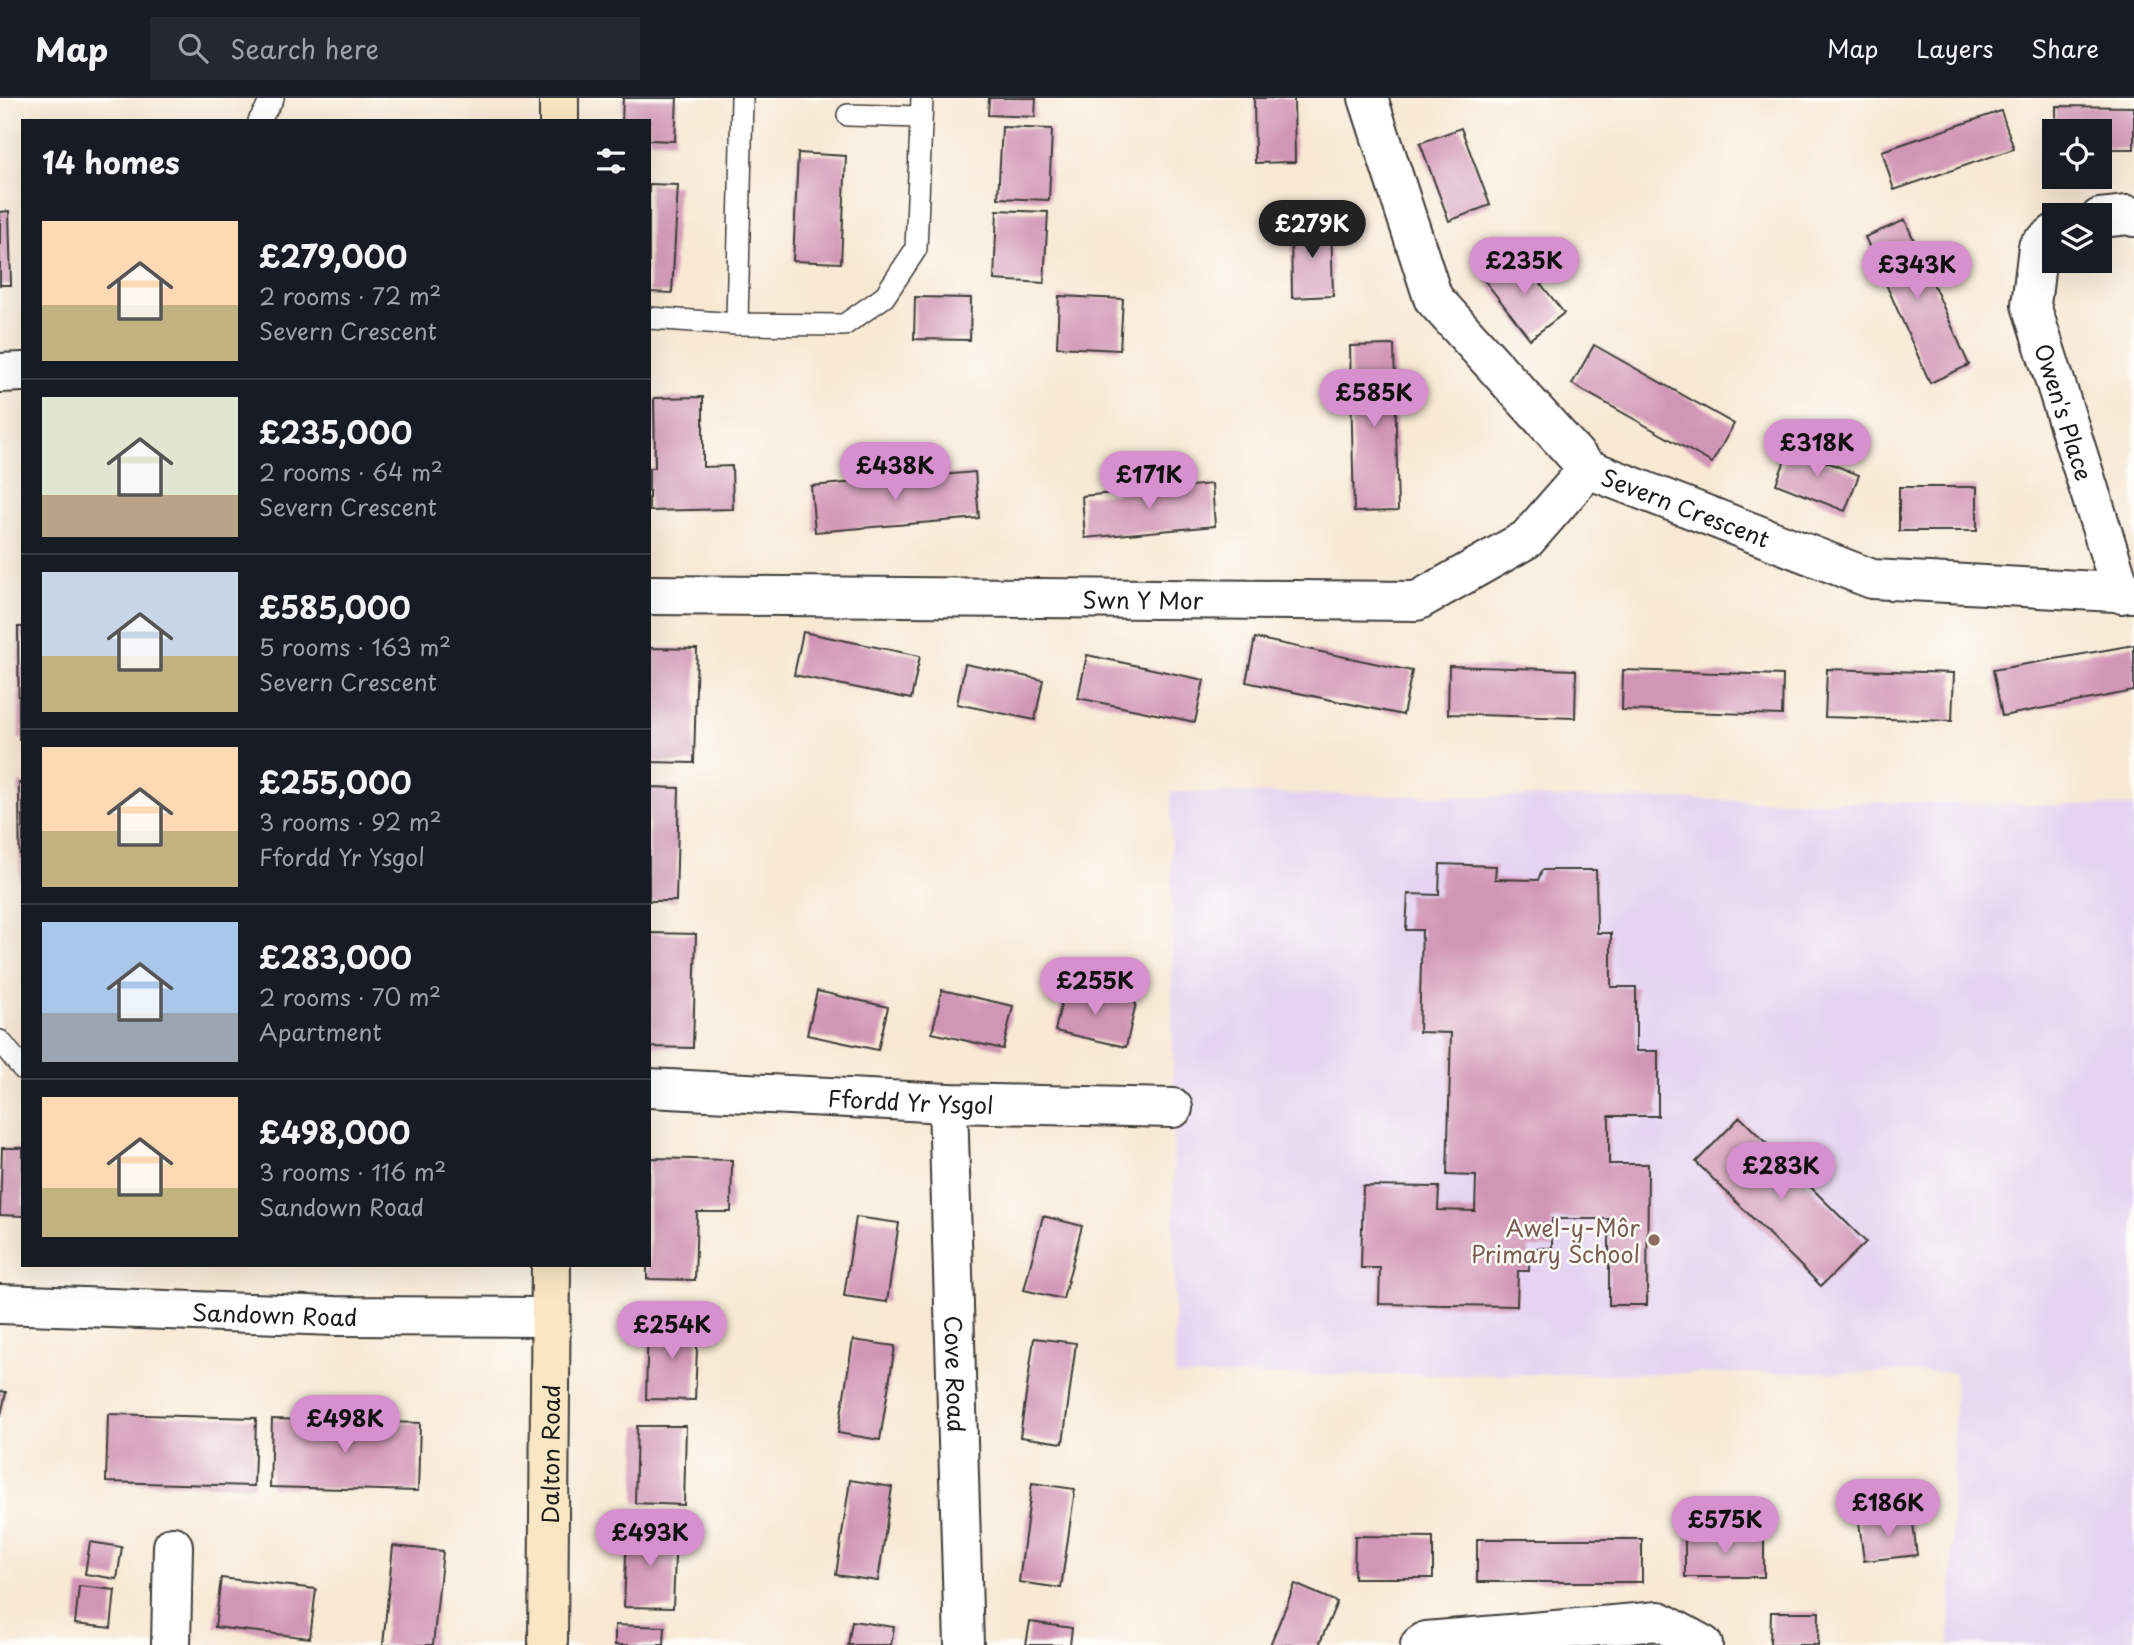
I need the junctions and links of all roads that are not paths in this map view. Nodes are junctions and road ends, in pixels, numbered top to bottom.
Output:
1 (273, 98) edge
2 (559, 98) edge
3 (742, 98) edge
4 (1368, 98) edge
5 (922, 108) edge
6 (848, 115) dead end
7 (260, 119) edge
8 (559, 119) edge
9 (2134, 216) edge
10 (2112, 217) edge
11 (2042, 244) edge
12 (651, 318) edge
13 (737, 324) junction
14 (21, 372) edge
15 (0, 373) edge
16 (1587, 469) junction
17 (2128, 593) edge
18 (651, 594) edge
19 (0, 1041) edge
20 (21, 1067) edge
21 (651, 1088) edge
22 (948, 1103) junction
23 (1173, 1108) dead end
24 (551, 1267) edge
25 (0, 1304) edge
26 (550, 1317) junction
27 (173, 1546) dead end
28 (171, 1645) edge
29 (548, 1645) edge
30 (964, 1645) edge
31 (1420, 1645) edge
32 (1703, 1645) edge

1 - 7 lane
2 - 8 street
3 - 13 lane
4 - 16 street, Severn Crescent
5 - 6 lane
5 - 13 lane
9 - 10 street
11 - 17 street, Owen's Place
12 - 13 lane
14 - 15 street
16 - 17 street, Severn Crescent
16 - 18 street, Swn Y Mor
19 - 20 lane
21 - 22 street, Ffordd Yr Ysgol
22 - 23 street, Ffordd Yr Ysgol
22 - 30 street, Cove Road
24 - 26 street, Dalton Road
25 - 26 street, Sandown Road
26 - 29 street, Dalton Road
27 - 28 street
31 - 32 street

